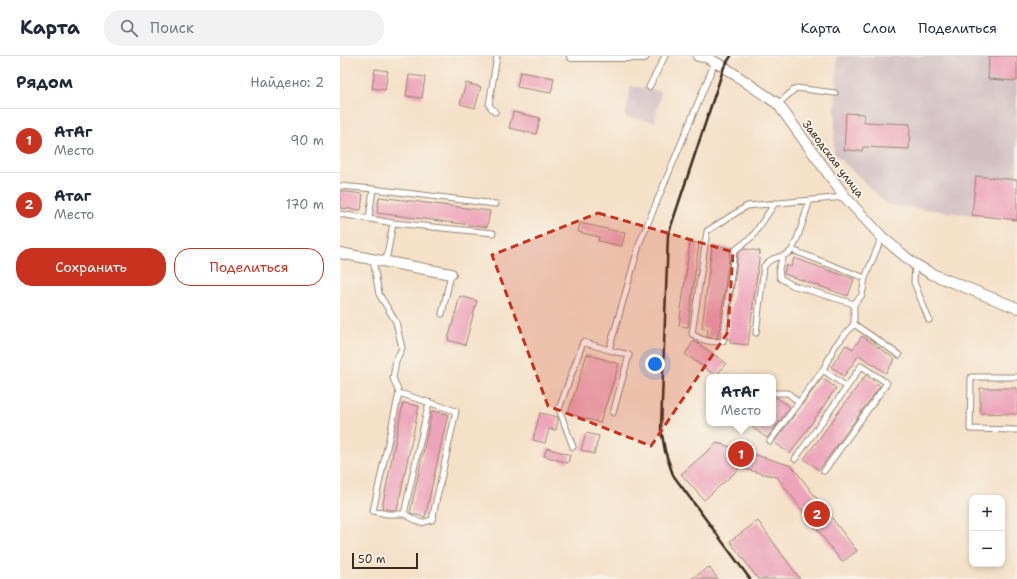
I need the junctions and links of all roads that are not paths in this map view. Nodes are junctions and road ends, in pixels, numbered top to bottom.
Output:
1 (497, 56) edge
2 (572, 56) edge
3 (644, 56) edge
4 (665, 56) edge
5 (698, 56) edge
6 (715, 62) junction
7 (649, 87) dead end
8 (835, 93) dead end
9 (778, 104) junction
10 (495, 112) dead end
11 (340, 186) edge
12 (373, 189) junction
13 (845, 197) junction
14 (810, 200) junction
15 (775, 203) junction
16 (496, 204) dead end
17 (340, 214) edge
18 (369, 218) junction
19 (393, 223) junction
20 (493, 233) dead end
21 (882, 237) junction
22 (792, 250) junction
23 (340, 253) edge
24 (783, 256) junction
25 (373, 259) junction
26 (386, 261) junction
27 (915, 264) junction
28 (451, 274) joint
29 (865, 278) junction
30 (854, 304) junction
31 (1017, 308) edge
32 (442, 314) dead end
33 (929, 320) dead end
34 (854, 324) junction
35 (756, 333) dead end
36 (609, 350) junction
37 (899, 356) dead end
38 (823, 370) junction
39 (1017, 377) edge
40 (847, 387) junction
41 (776, 393) edge
42 (398, 394) junction
43 (429, 402) junction
44 (798, 402) junction
45 (613, 413) dead end
46 (1017, 430) edge
47 (770, 441) dead end
48 (573, 447) dead end
49 (795, 459) dead end
50 (824, 471) dead end
51 (404, 514) junction

1 - 10 lane
2 - 3 street
4 - 7 lane
5 - 6 street
6 - 9 street
6 - 36 lane
8 - 9 lane
9 - 13 street, Заводская улица
11 - 12 lane
12 - 16 lane
12 - 18 lane
13 - 14 lane
13 - 21 street, Заводская улица
14 - 15 lane
14 - 22 lane
15 - 15 lane
17 - 18 lane
18 - 19 lane
19 - 20 lane
19 - 26 lane
21 - 27 street, Заводская улица
21 - 29 lane
22 - 24 lane
22 - 29 lane
23 - 25 street
24 - 30 lane
24 - 35 lane
25 - 26 street
25 - 42 lane
26 - 28 street
27 - 31 street, Заводская улица
27 - 33 lane
28 - 32 lane
29 - 30 lane
30 - 34 lane
34 - 37 lane
34 - 38 lane
36 - 45 lane
36 - 48 lane
38 - 40 lane
38 - 44 lane
39 - 46 lane
40 - 49 lane
40 - 50 lane
41 - 44 lane
42 - 43 lane
42 - 51 lane
43 - 51 lane
43 - 51 lane
44 - 47 lane

